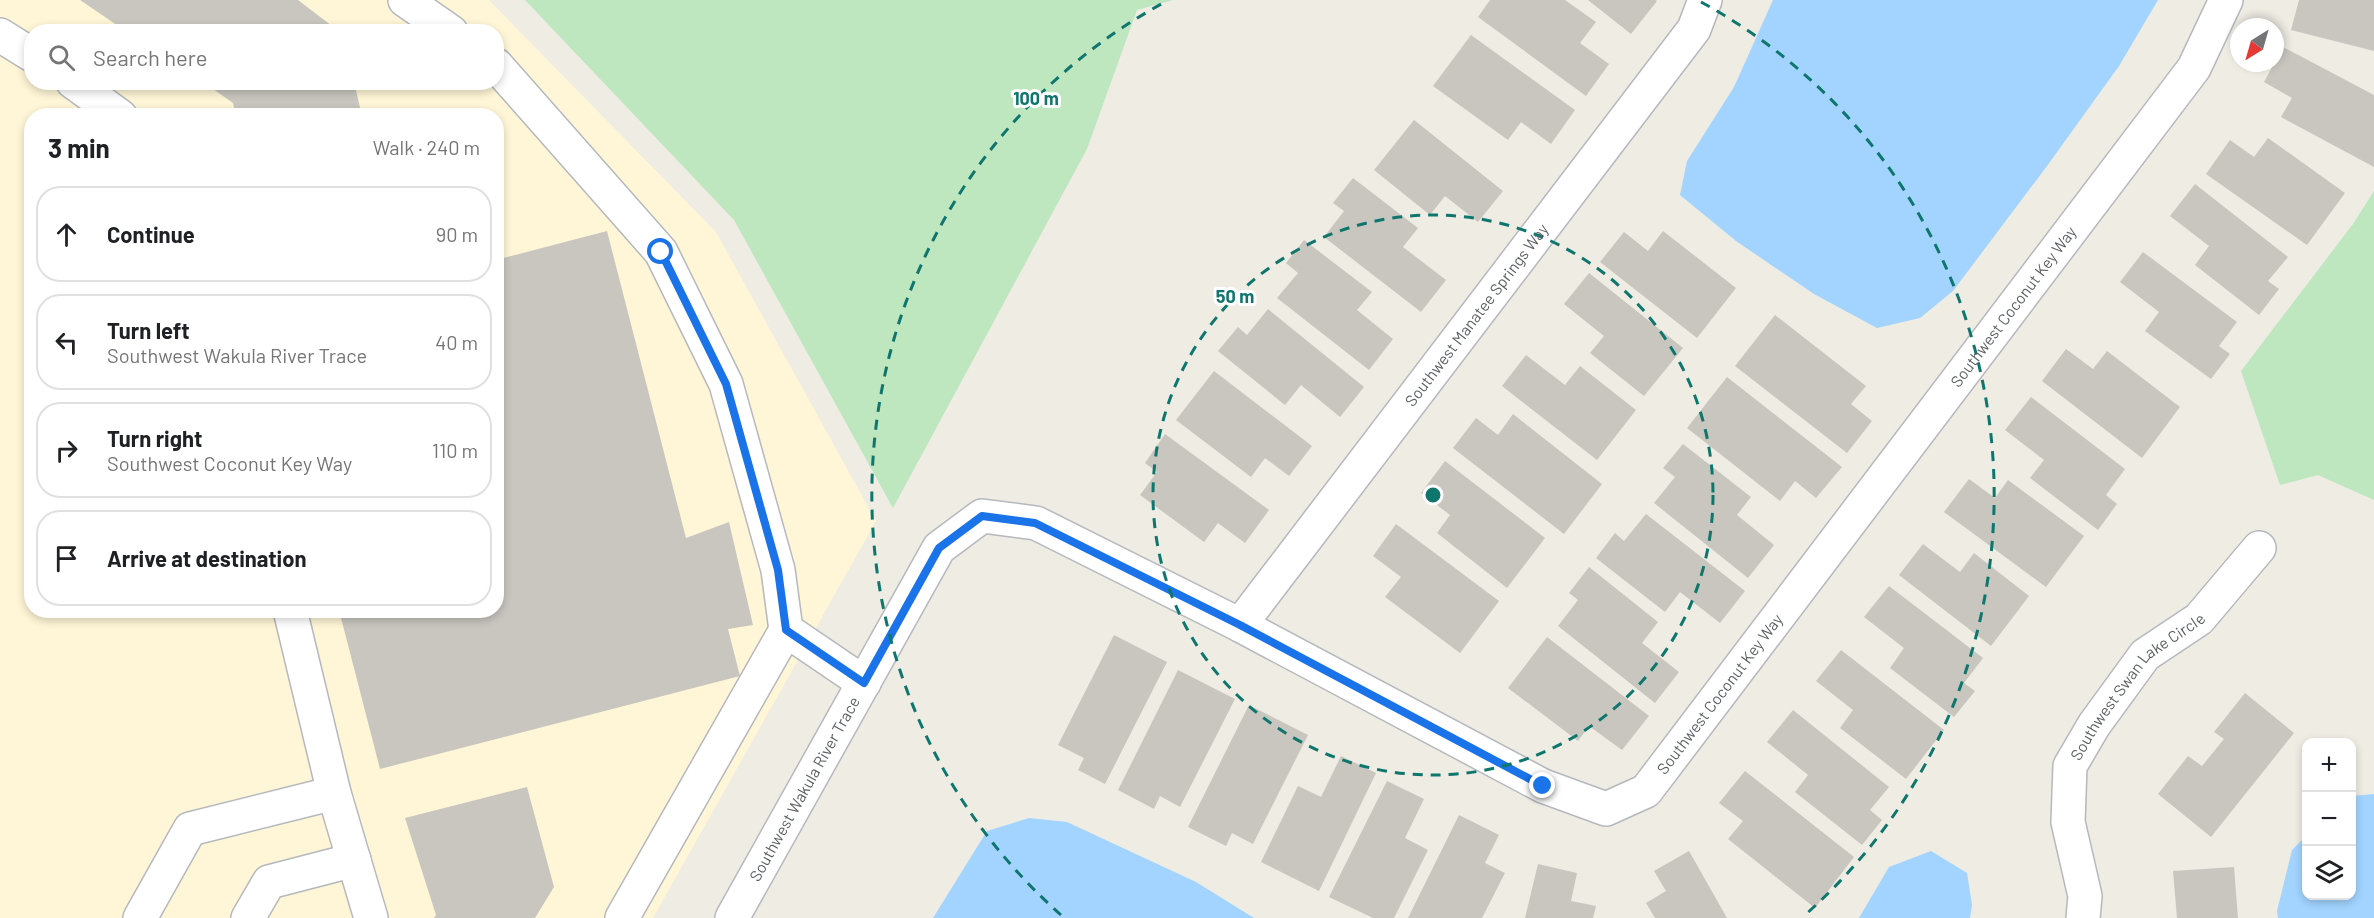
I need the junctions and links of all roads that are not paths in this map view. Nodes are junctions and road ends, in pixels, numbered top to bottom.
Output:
1 (405, 0) edge
2 (1705, 0) edge
3 (2226, 0) edge
4 (440, 24) edge
5 (0, 35) edge
6 (24, 50) edge
7 (504, 73) edge
8 (84, 90) edge
9 (109, 108) edge
10 (982, 516) joint
11 (2259, 548) dead end
12 (292, 618) edge
13 (1240, 625) junction
14 (786, 630) junction
15 (864, 683) junction
16 (334, 793) junction
17 (354, 860) junction
18 (140, 918) edge
19 (248, 918) edge
20 (371, 918) edge
21 (622, 918) edge
22 (732, 918) edge
23 (2084, 918) edge

1 - 4 street
2 - 13 street, Southwest Manatee Springs Way
3 - 13 street, Southwest Coconut Key Way
5 - 6 street
7 - 14 street
8 - 9 street
10 - 13 street, Southwest Coconut Key Way
10 - 15 street, Southwest Wakula River Trace
11 - 23 street, Southwest Swan Lake Circle
12 - 16 street
14 - 15 street
14 - 21 street
15 - 22 street, Southwest Wakula River Trace
16 - 17 street
16 - 18 street
17 - 19 street
17 - 20 street

